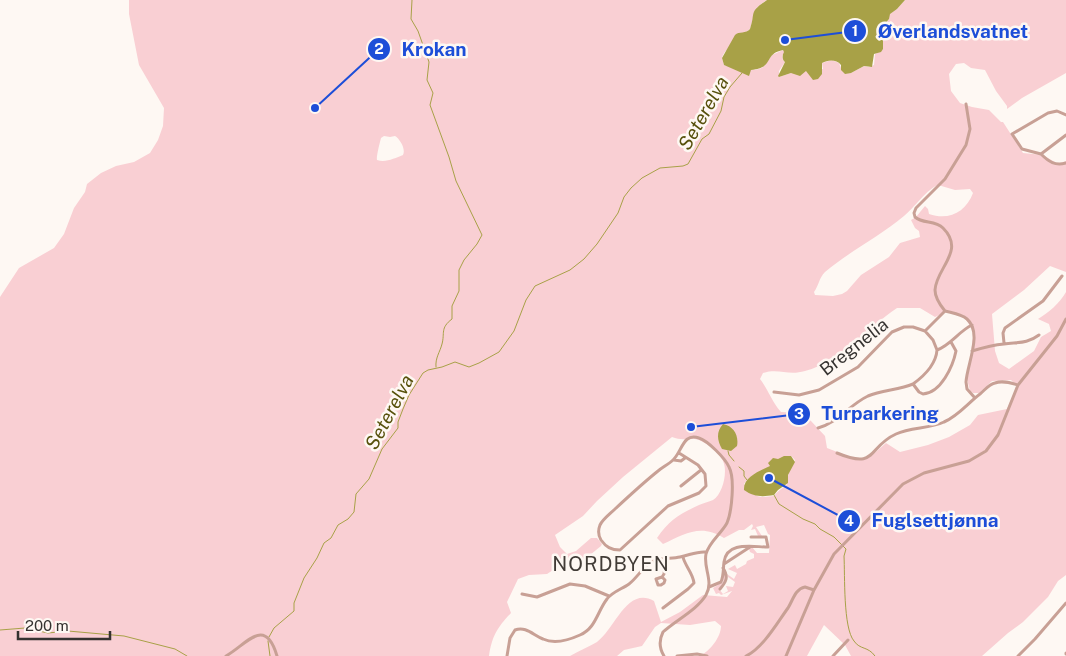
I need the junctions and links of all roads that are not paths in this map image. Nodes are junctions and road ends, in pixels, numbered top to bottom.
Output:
1 (966, 104) dead end
2 (1066, 115) edge
3 (1066, 135) edge
4 (1041, 154) junction
5 (1066, 163) edge
6 (1062, 276) dead end
7 (945, 311) junction
8 (1066, 319) edge
9 (972, 325) junction
10 (925, 331) junction
11 (1039, 335) dead end
12 (951, 342) junction
13 (1004, 344) junction
14 (937, 350) junction
15 (972, 351) junction
16 (913, 384) junction
17 (1018, 386) junction
18 (774, 392) dead end
19 (974, 398) junction
20 (818, 428) dead end
21 (678, 453) junction
22 (836, 453) dead end
23 (685, 458) junction
24 (674, 460) junction
25 (702, 470) junction
26 (681, 486) dead end
27 (751, 537) dead end
28 (750, 547) junction
29 (706, 552) junction
30 (683, 557) junction
31 (666, 559) junction
32 (723, 566) junction
33 (662, 577) dead end
34 (709, 587) junction
35 (720, 589) dead end
36 (814, 590) junction
37 (522, 594) dead end
38 (609, 596) junction
39 (1066, 603) edge
40 (663, 608) dead end
41 (848, 640) dead end
42 (226, 656) edge
43 (277, 656) edge
44 (507, 656) edge
45 (664, 656) edge
46 (676, 656) edge
47 (707, 656) edge
48 (746, 656) edge
49 (786, 656) edge
50 (834, 656) edge
51 (1018, 656) edge

1 - 7 street
2 - 4 street
3 - 4 street
4 - 5 street
6 - 13 street
7 - 9 street
7 - 10 street
8 - 17 street
9 - 12 street
9 - 15 street
10 - 14 street
10 - 18 street, Bregnelia
11 - 13 street
12 - 14 street
12 - 16 street
13 - 15 street
14 - 16 street
15 - 19 street
16 - 20 street
17 - 19 street
17 - 36 street
19 - 22 street
21 - 23 street
21 - 24 street
21 - 29 street
23 - 24 street
23 - 25 street
24 - 25 street
25 - 26 street
27 - 28 street
28 - 32 street
28 - 32 street
29 - 30 street
29 - 34 street
30 - 31 street
30 - 40 street
31 - 33 street
31 - 38 street
32 - 34 street
32 - 35 street
34 - 45 street
36 - 48 street
36 - 49 street
37 - 38 street
38 - 44 street
39 - 51 street
41 - 50 street
42 - 43 street
46 - 47 street

